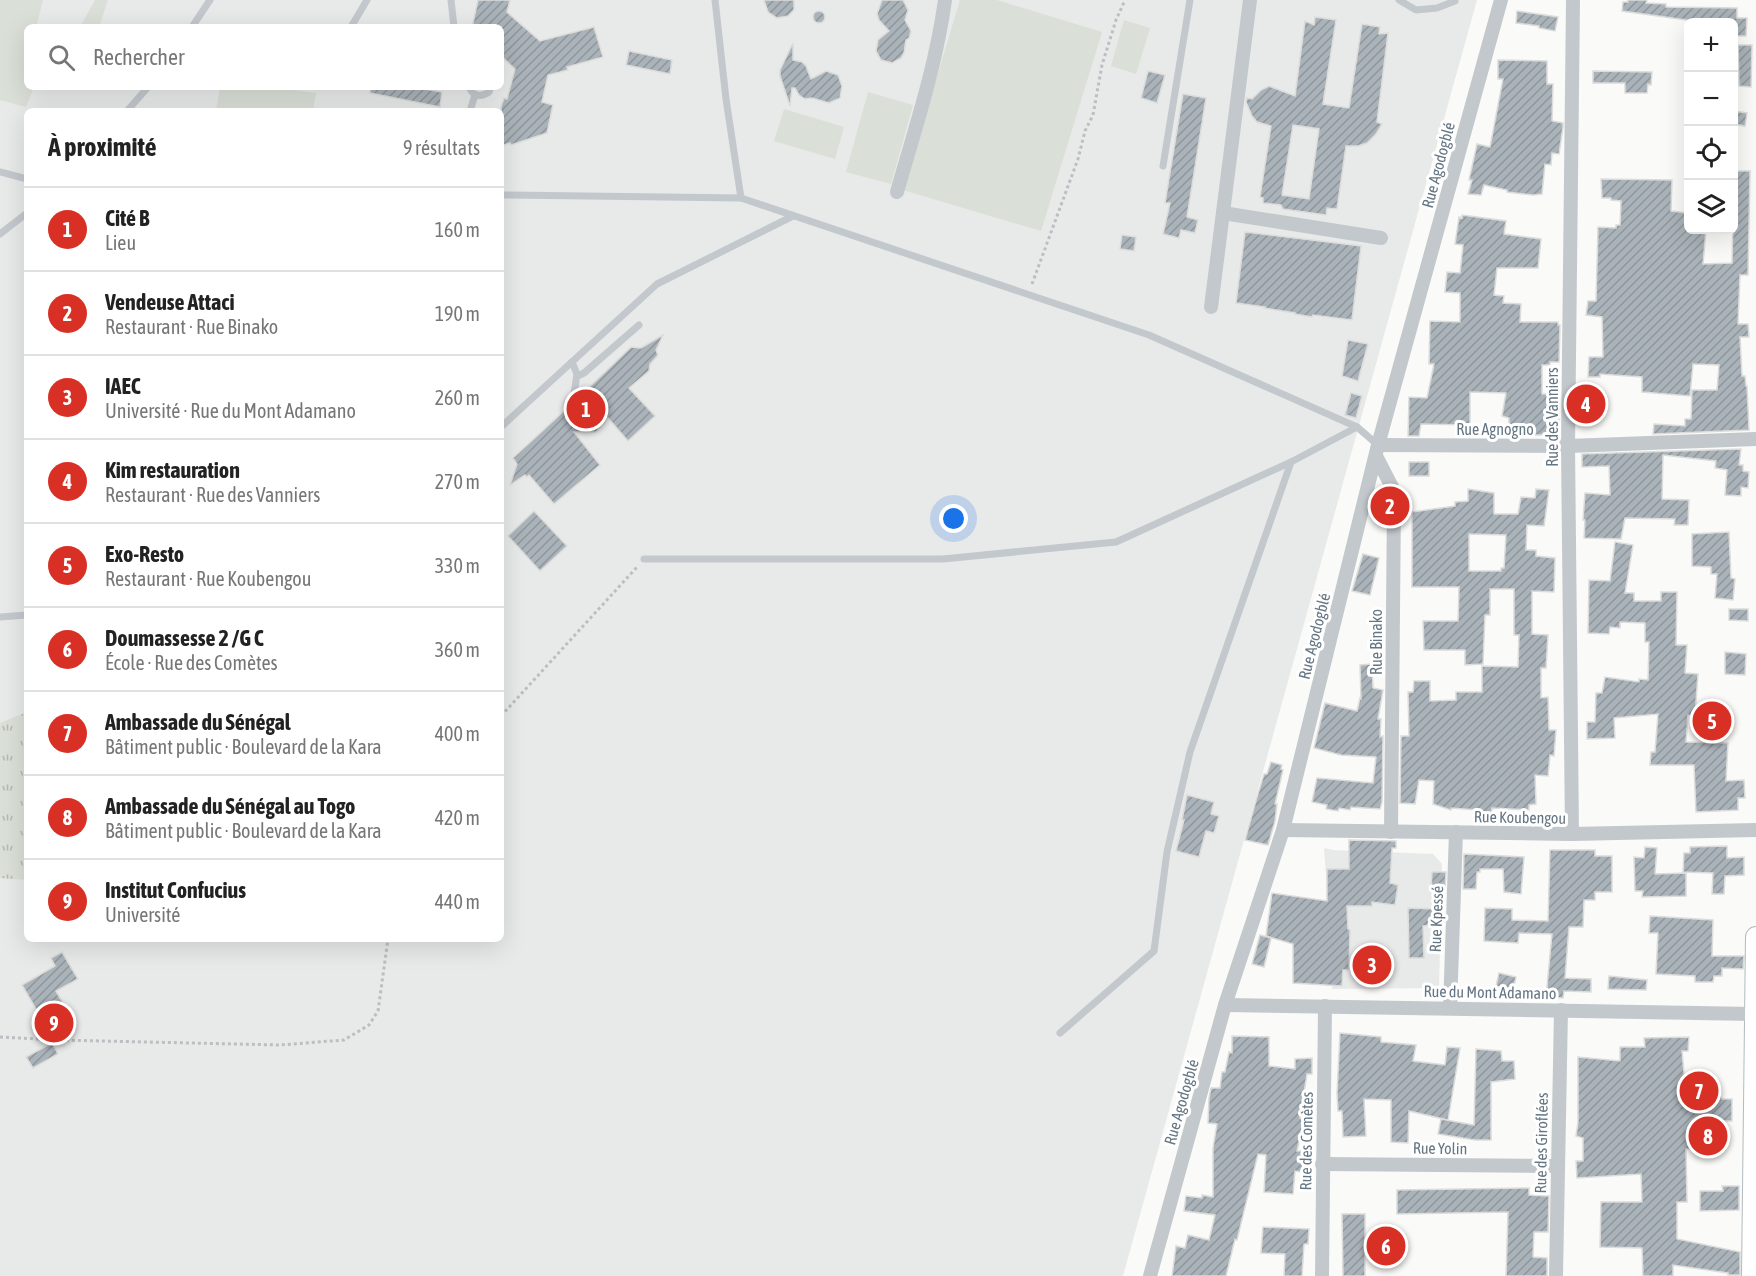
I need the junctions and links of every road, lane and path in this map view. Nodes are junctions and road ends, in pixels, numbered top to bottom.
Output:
1 (210, 0) edge
2 (367, 0) edge
3 (452, 0) edge
4 (715, 0) edge
5 (945, 0) edge
6 (1125, 0) edge
7 (1190, 0) edge
8 (1250, 0) edge
9 (1399, 0) edge
10 (1501, 0) edge
11 (1573, 0) edge
12 (1455, 1) edge
13 (194, 24) edge
14 (353, 24) edge
15 (454, 24) edge
16 (145, 90) edge
17 (472, 90) edge
18 (488, 90) edge
19 (475, 95) junction
20 (130, 108) edge
21 (471, 108) edge
22 (1163, 166) dead end
23 (0, 172) edge
24 (24, 177) edge
25 (897, 192) dead end
26 (504, 195) edge
27 (741, 198) junction
28 (1223, 213) junction
29 (24, 215) edge
30 (792, 216) junction
31 (0, 234) edge
32 (1381, 238) dead end
33 (1028, 295) junction
34 (1211, 307) dead end
35 (639, 325) dead end
36 (572, 362) junction
37 (577, 374) junction
38 (574, 394) dead end
39 (504, 425) edge
40 (1357, 427) junction
41 (1752, 439) edge
42 (1568, 446) junction
43 (1377, 451) junction
44 (1291, 462) junction
45 (644, 559) joint
46 (24, 615) edge
47 (0, 617) edge
48 (504, 713) edge
49 (1284, 830) junction
50 (1751, 830) edge
51 (1391, 832) junction
52 (1456, 832) junction
53 (1572, 834) junction
54 (1756, 937) edge
55 (388, 942) edge
56 (1225, 1005) junction
57 (1325, 1006) junction
58 (1450, 1008) junction
59 (1561, 1010) junction
60 (1755, 1014) edge
61 (1060, 1034) dead end
62 (0, 1037) edge
63 (1322, 1164) junction
64 (1557, 1166) junction
65 (1150, 1276) edge
66 (1322, 1276) edge
67 (1556, 1276) edge
68 (1752, 1276) edge

1 - 13 lane
2 - 14 lane
3 - 15 lane
4 - 27 lane
5 - 25 street
6 - 33 path
7 - 22 lane
8 - 28 street
9 - 12 lane
10 - 43 street, Rue Agodogblé
11 - 42 street, Rue des Vanniers
16 - 20 lane
17 - 19 lane
18 - 19 lane
19 - 21 lane
23 - 24 lane
26 - 27 lane
27 - 30 lane
28 - 32 street
28 - 34 street
29 - 31 lane
30 - 33 lane
30 - 36 lane
33 - 40 lane
35 - 37 lane
36 - 37 lane
36 - 39 lane
37 - 38 lane
40 - 43 lane
40 - 44 lane
41 - 42 street, Rue Agnogno
42 - 43 street, Rue Agnogno
42 - 53 street, Rue des Vanniers
43 - 49 street, Rue Agodogblé
43 - 51 street, Rue Binako
44 - 45 lane
44 - 61 lane
45 - 48 path
46 - 47 lane
49 - 51 street, Rue Koubengou
49 - 56 street, Rue Agodogblé
50 - 53 street, Rue Koubengou
51 - 52 street, Rue Koubengou
52 - 53 street, Rue Koubengou
52 - 58 street, Rue Kpessé
54 - 60 main road
55 - 62 path
56 - 57 street, Rue du Mont Adamano
56 - 65 street, Rue Agodogblé
57 - 58 street, Rue du Mont Adamano
57 - 63 street, Rue des Comètes
58 - 59 street, Rue du Mont Adamano
59 - 60 street, Rue du Mont Adamano
59 - 64 street, Rue des Giroflées
60 - 68 main road
63 - 64 street, Rue Yolin
63 - 66 street, Rue des Comètes
64 - 67 street, Rue des Giroflées

